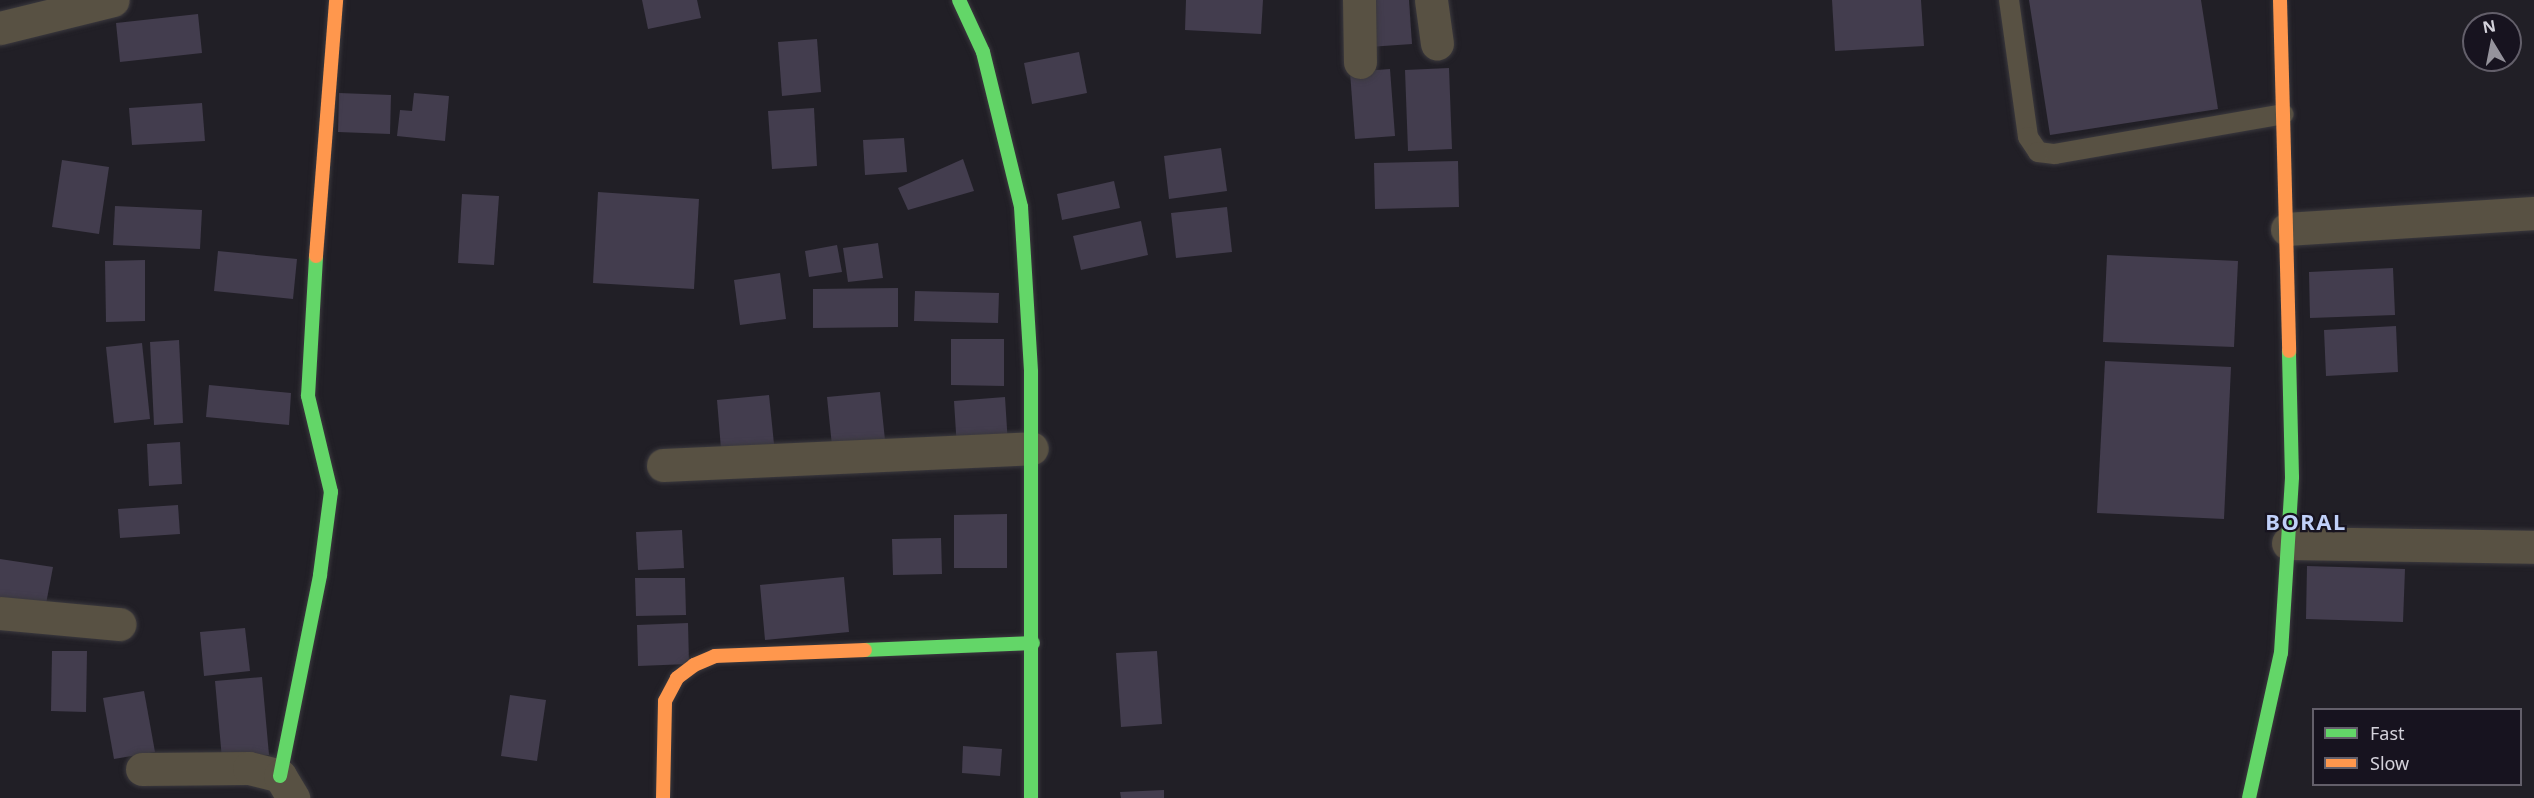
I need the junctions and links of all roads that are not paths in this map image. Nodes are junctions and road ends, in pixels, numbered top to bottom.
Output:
1 (113, 0) edge
2 (336, 0) edge
3 (959, 0) edge
4 (1359, 0) edge
5 (1431, 0) edge
6 (2009, 0) edge
7 (2280, 0) edge
8 (0, 28) edge
9 (1437, 44) dead end
10 (1360, 62) dead end
11 (2284, 114) junction
12 (2534, 213) edge
13 (2287, 229) junction
14 (1032, 448) junction
15 (663, 465) dead end
16 (2288, 543) junction
17 (2534, 547) edge
18 (0, 613) edge
19 (119, 624) dead end
20 (1033, 643) junction
21 (142, 769) dead end
22 (286, 787) edge
23 (663, 798) edge
24 (1031, 798) edge
25 (2249, 798) edge

1 - 8 street
2 - 22 street
3 - 14 street
4 - 10 street
5 - 9 street
6 - 11 lane
7 - 11 street
11 - 13 street
12 - 13 street
13 - 16 street
14 - 15 street
14 - 20 street
16 - 17 street
16 - 25 street
18 - 19 street
20 - 23 street
20 - 24 street
21 - 22 street

